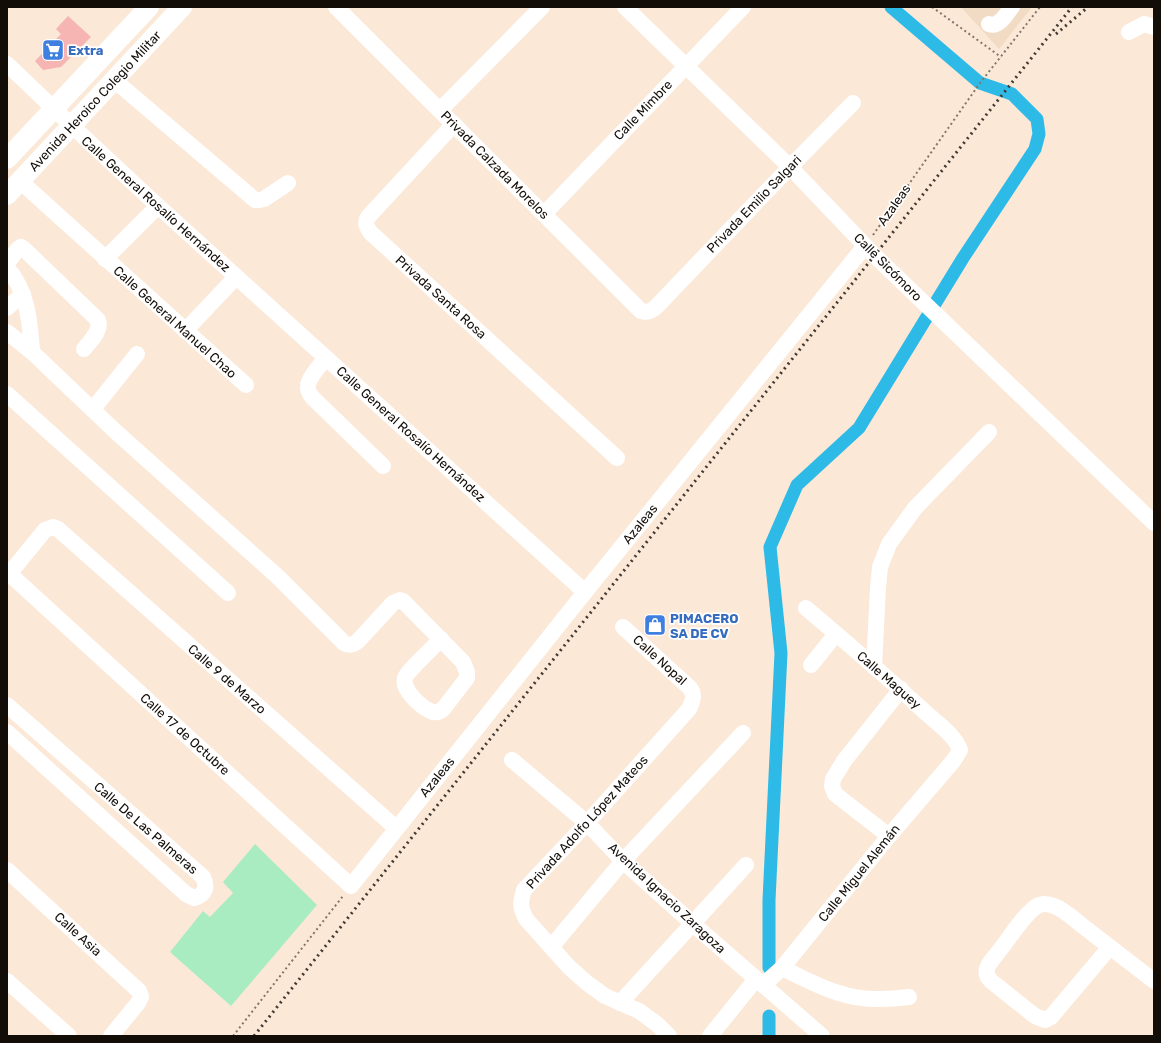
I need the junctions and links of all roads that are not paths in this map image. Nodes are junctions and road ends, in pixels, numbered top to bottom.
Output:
1 (149, 7) edge
2 (182, 7) edge
3 (336, 7) edge
4 (542, 7) edge
5 (625, 7) edge
6 (744, 7) edge
7 (1012, 7) edge
8 (989, 24) dead end
9 (1154, 27) edge
10 (1129, 32) dead end
11 (7, 64) edge
12 (686, 66) junction
13 (114, 80) junction
14 (853, 103) dead end
15 (55, 109) junction
16 (440, 110) junction
17 (454, 124) junction
18 (71, 125) junction
19 (7, 159) edge
20 (790, 167) junction
21 (288, 183) dead end
22 (14, 188) edge
23 (158, 206) junction
24 (544, 214) junction
25 (865, 246) junction
26 (105, 259) junction
27 (7, 264) edge
28 (7, 268) edge
29 (236, 277) junction
30 (23, 294) junction
31 (657, 306) joint
32 (7, 308) edge
33 (185, 331) junction
34 (7, 332) edge
35 (84, 349) dead end
36 (32, 352) junction
37 (137, 354) dead end
38 (326, 358) junction
39 (246, 385) dead end
40 (7, 394) edge
41 (93, 410) junction
42 (989, 432) dead end
43 (617, 458) dead end
44 (383, 466) dead end
45 (1154, 523) edge
46 (19, 582) joint
47 (585, 592) junction
48 (228, 593) dead end
49 (806, 608) dead end
50 (623, 627) dead end
51 (836, 634) junction
52 (441, 639) dead end
53 (811, 666) dead end
54 (874, 667) junction
55 (901, 689) junction
56 (694, 696) joint
57 (7, 705) edge
58 (7, 732) edge
59 (743, 733) dead end
60 (44, 738) junction
61 (31, 754) junction
62 (512, 760) dead end
63 (954, 760) joint
64 (587, 823) junction
65 (396, 828) junction
66 (889, 836) junction
67 (623, 860) junction
68 (746, 866) dead end
69 (7, 870) edge
70 (351, 886) joint
71 (693, 924) junction
72 (552, 946) junction
73 (1110, 947) junction
74 (782, 968) junction
75 (7, 981) edge
76 (1154, 981) edge
77 (760, 982) junction
78 (909, 997) dead end
79 (620, 1003) junction
80 (69, 1036) edge
81 (111, 1036) edge
82 (669, 1036) edge
83 (710, 1036) edge
84 (822, 1036) edge

1 - 15 main road, Avenida Heroico Colegio Militar
2 - 13 main road, Avenida Heroico Colegio Militar
3 - 16 street, Privada Calzada Morelos
4 - 16 street
5 - 12 street, Calle Sicómoro
6 - 12 street, Calle Mimbre
7 - 8 street
9 - 10 street
11 - 15 street, Calle General Rosalío Hernández
12 - 20 street, Calle Sicómoro
12 - 24 street, Calle Mimbre
13 - 18 main road, Avenida Heroico Colegio Militar
13 - 21 street
14 - 20 street, Privada Emilio Salgari
15 - 18 street, Calle General Rosalío Hernández
15 - 19 main road, Avenida Heroico Colegio Militar
16 - 17 street, Privada Calzada Morelos
17 - 24 street, Privada Calzada Morelos
17 - 43 street, Privada Santa Rosa
18 - 22 main road, Avenida Heroico Colegio Militar
18 - 23 street, Calle General Rosalío Hernández
20 - 25 street, Calle Sicómoro
20 - 31 street, Privada Emilio Salgari
22 - 26 street, Calle General Manuel Chao
23 - 26 street, Calle General Manuel Chao
23 - 29 street, Calle General Rosalío Hernández
24 - 31 street, Privada Calzada Morelos
25 - 45 street, Calle Sicómoro
25 - 47 street, Azaleas
26 - 33 street, Calle General Manuel Chao
27 - 35 street
28 - 30 street
29 - 33 street, Calle General Rosalío Hernández
29 - 38 street, Calle General Rosalío Hernández
30 - 32 street
30 - 36 street
33 - 39 street, Calle General Manuel Chao
34 - 36 street
36 - 41 street
37 - 41 street
38 - 44 street
38 - 47 street, Calle General Rosalío Hernández
40 - 48 street
41 - 52 street
42 - 54 street
46 - 65 street, Calle 9 de Marzo
46 - 70 street, Calle 17 de Octubre
47 - 65 street, Azaleas
49 - 51 street, Calle Maguey
50 - 56 street, Calle Nopal
51 - 53 street
51 - 54 street, Calle Maguey
54 - 55 street, Calle Maguey
55 - 63 street, Calle Maguey
55 - 66 street
56 - 64 street, Privada Adolfo López Mateos
57 - 60 street, Calle De Las Palmeras
58 - 61 street, Calle De Las Palmeras
59 - 67 street
60 - 61 street
60 - 61 street, Calle De Las Palmeras
62 - 64 street, Avenida Ignacio Zaragoza
63 - 66 street, Calle Miguel Alemán
64 - 67 street, Avenida Ignacio Zaragoza
64 - 72 street, Privada Adolfo López Mateos
65 - 70 street, Azaleas
66 - 74 street, Calle Miguel Alemán
67 - 71 street, Avenida Ignacio Zaragoza
67 - 72 street
68 - 71 street
69 - 81 street, Calle Asia
71 - 77 street, Avenida Ignacio Zaragoza
71 - 79 street
72 - 79 street, Privada Adolfo López Mateos
73 - 73 street
73 - 76 street
74 - 77 street, Calle Miguel Alemán
74 - 78 street
75 - 80 street
77 - 83 street, Calle Miguel Alemán
77 - 84 street, Avenida Ignacio Zaragoza
79 - 82 street, Privada Adolfo López Mateos

